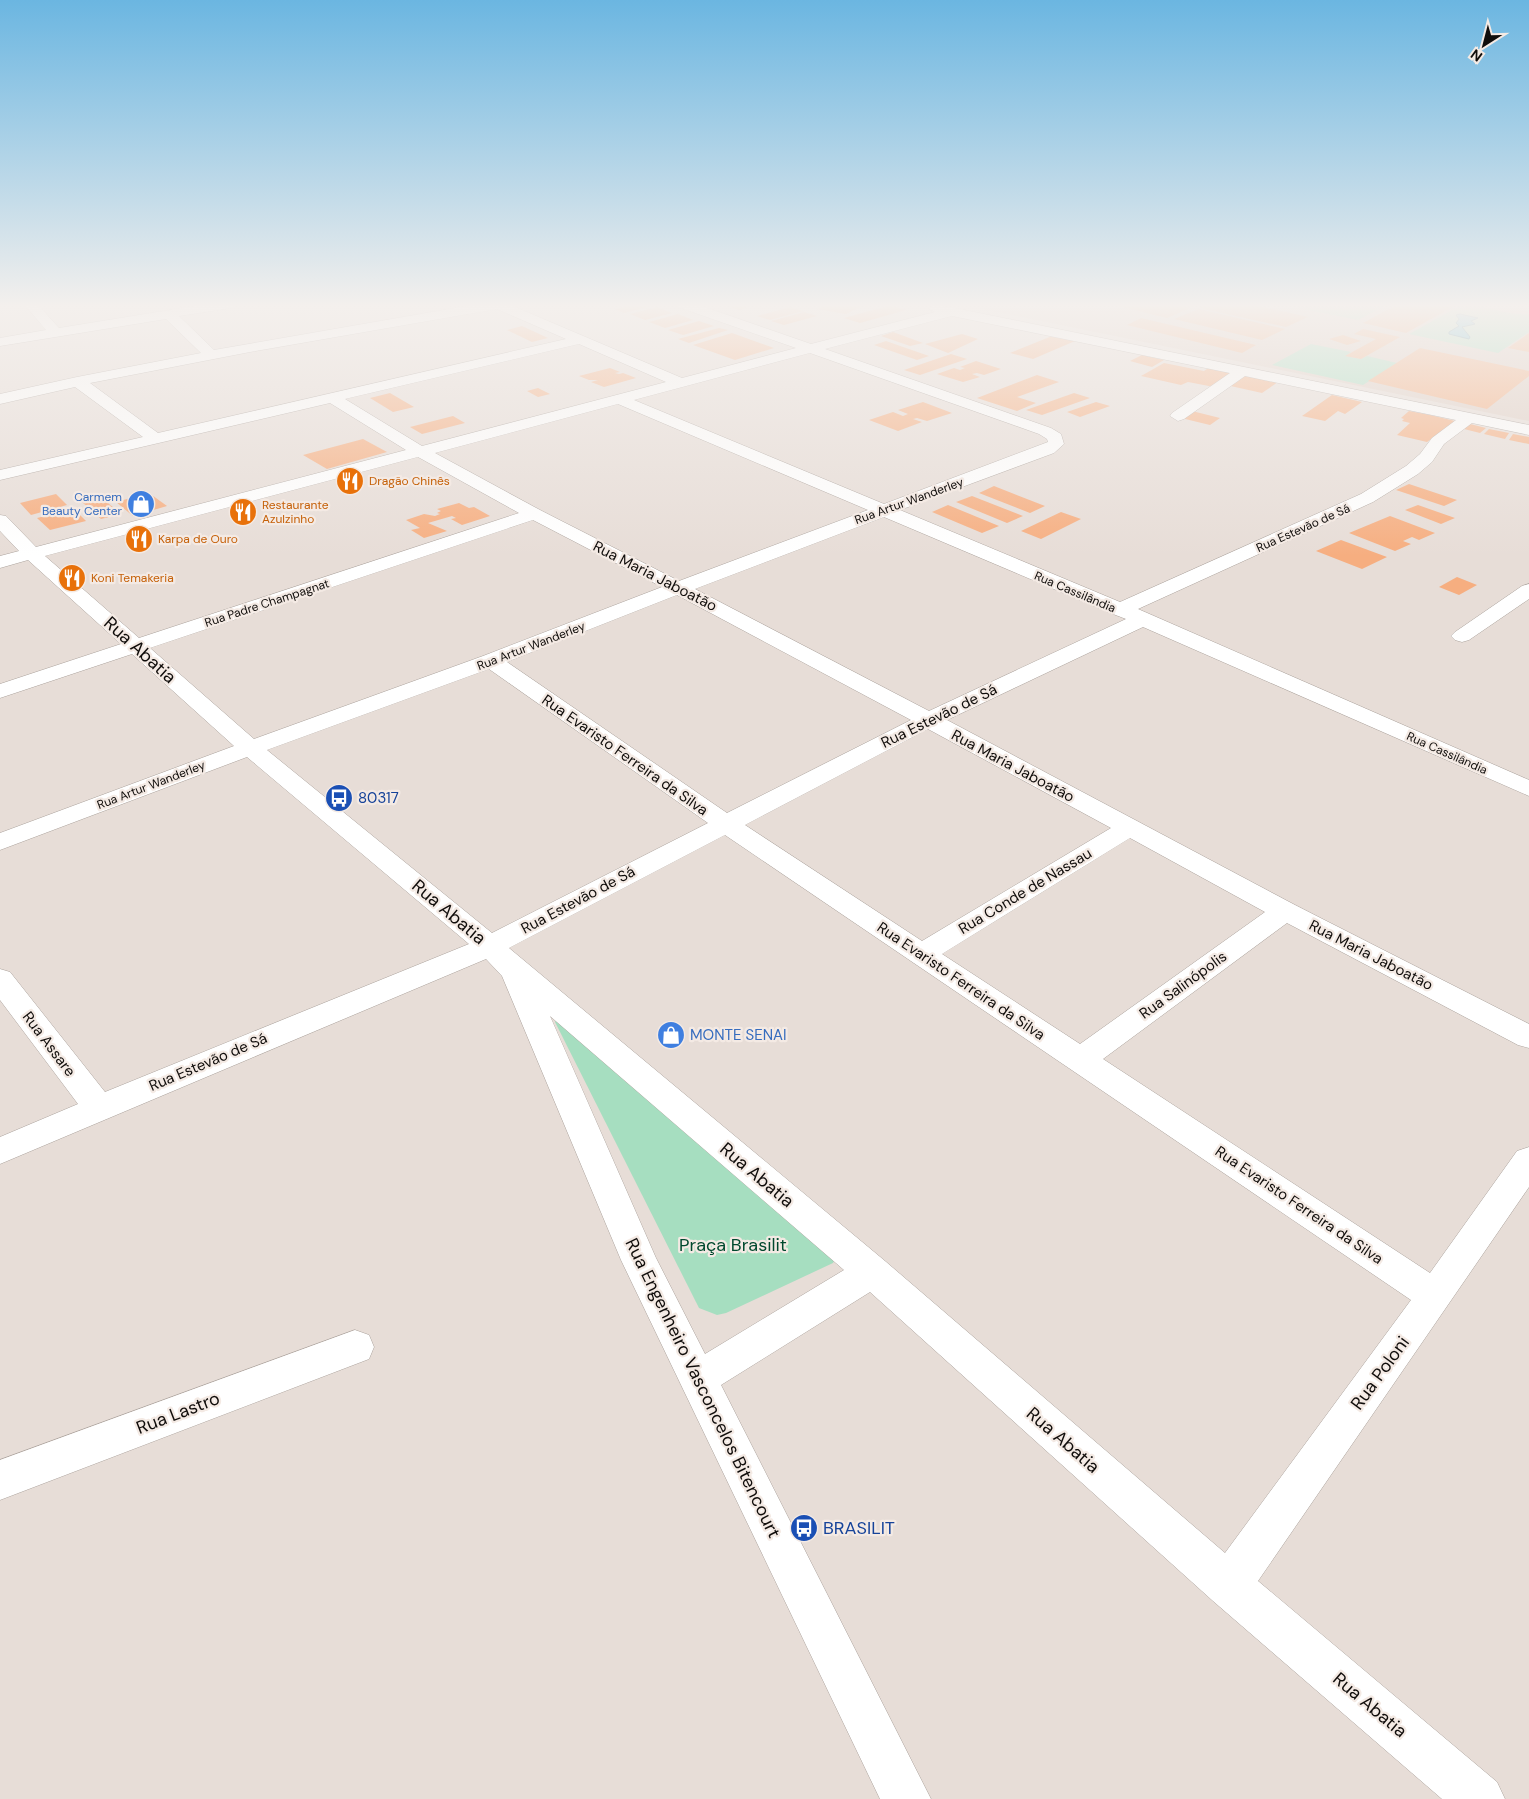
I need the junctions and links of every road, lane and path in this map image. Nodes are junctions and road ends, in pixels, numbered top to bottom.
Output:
1 (47, 388) edge
2 (86, 388) edge
3 (374, 388) edge
4 (662, 388) edge
5 (921, 388) edge
6 (1217, 388) edge
7 (1327, 388) edge
8 (331, 398) junction
9 (0, 399) edge
10 (619, 399) junction
11 (1178, 416) dead end
12 (1468, 418) junction
13 (1529, 430) edge
14 (156, 439) junction
15 (419, 451) junction
16 (0, 475) edge
17 (883, 511) junction
18 (534, 514) junction
19 (0, 520) edge
20 (32, 554) junction
21 (0, 562) edge
22 (680, 588) junction
23 (1529, 590) edge
24 (1120, 610) junction
25 (1143, 619) junction
26 (1462, 636) dead end
27 (135, 646) junction
28 (491, 661) junction
29 (0, 691) edge
30 (928, 720) junction
31 (250, 748) junction
32 (1529, 789) edge
33 (726, 824) junction
34 (1130, 828) junction
35 (0, 842) edge
36 (1286, 911) junction
37 (922, 954) junction
38 (502, 958) junction
39 (0, 979) edge
40 (1529, 1037) edge
41 (1080, 1060) junction
42 (99, 1108) junction
43 (0, 1151) edge
44 (1529, 1160) edge
45 (872, 1272) junction
46 (1435, 1296) junction
47 (355, 1347) dead end
48 (697, 1378) junction
49 (0, 1480) edge
50 (1229, 1585) junction
51 (906, 1799) edge
52 (1480, 1799) edge

1 - 9 street
2 - 14 street
3 - 8 street
4 - 10 street
5 - 17 street, Rua Artur Wanderley
6 - 11 street
7 - 12 street
8 - 14 street
8 - 15 street, Rua Maria Jaboatão
10 - 15 street
10 - 17 street, Rua Cassilândia
12 - 13 street
12 - 24 street, Rua Estevão de Sá
14 - 16 street
15 - 18 street, Rua Maria Jaboatão
15 - 20 street
17 - 22 street, Rua Artur Wanderley
17 - 24 street, Rua Cassilândia
18 - 22 street, Rua Maria Jaboatão
18 - 27 street, Rua Padre Champagnat
19 - 20 street, Rua Abatia
20 - 21 street
20 - 27 street, Rua Abatia
22 - 28 street, Rua Artur Wanderley
22 - 30 street, Rua Maria Jaboatão
23 - 26 street
24 - 25 street, Rua Cassilândia
25 - 30 street, Rua Estevão de Sá
25 - 32 street, Rua Cassilândia
27 - 29 street, Rua Padre Champagnat
27 - 31 street, Rua Abatia
28 - 31 street, Rua Artur Wanderley
28 - 33 street, Rua Evaristo Ferreira da Silva
30 - 33 street, Rua Estevão de Sá
30 - 34 street, Rua Maria Jaboatão
31 - 35 street, Rua Artur Wanderley
31 - 38 street, Rua Abatia
33 - 37 street, Rua Evaristo Ferreira da Silva
33 - 38 street, Rua Estevão de Sá
34 - 36 street, Rua Maria Jaboatão
34 - 37 street, Rua Conde de Nassau
36 - 40 street, Rua Maria Jaboatão
36 - 41 street, Rua Salinópolis
37 - 41 street, Rua Evaristo Ferreira da Silva
38 - 42 street, Rua Estevão de Sá
38 - 45 street, Rua Abatia
38 - 48 street, Rua Engenheiro Vasconcelos Bitencourt
39 - 42 street, Rua Assare
41 - 46 street, Rua Evaristo Ferreira da Silva
42 - 43 street, Rua Estevão de Sá
44 - 46 street, Rua Poloni
45 - 48 street
45 - 50 street, Rua Abatia
46 - 50 street, Rua Poloni
47 - 49 street, Rua Lastro
48 - 51 street, Rua Engenheiro Vasconcelos Bitencourt
50 - 52 street, Rua Abatia

